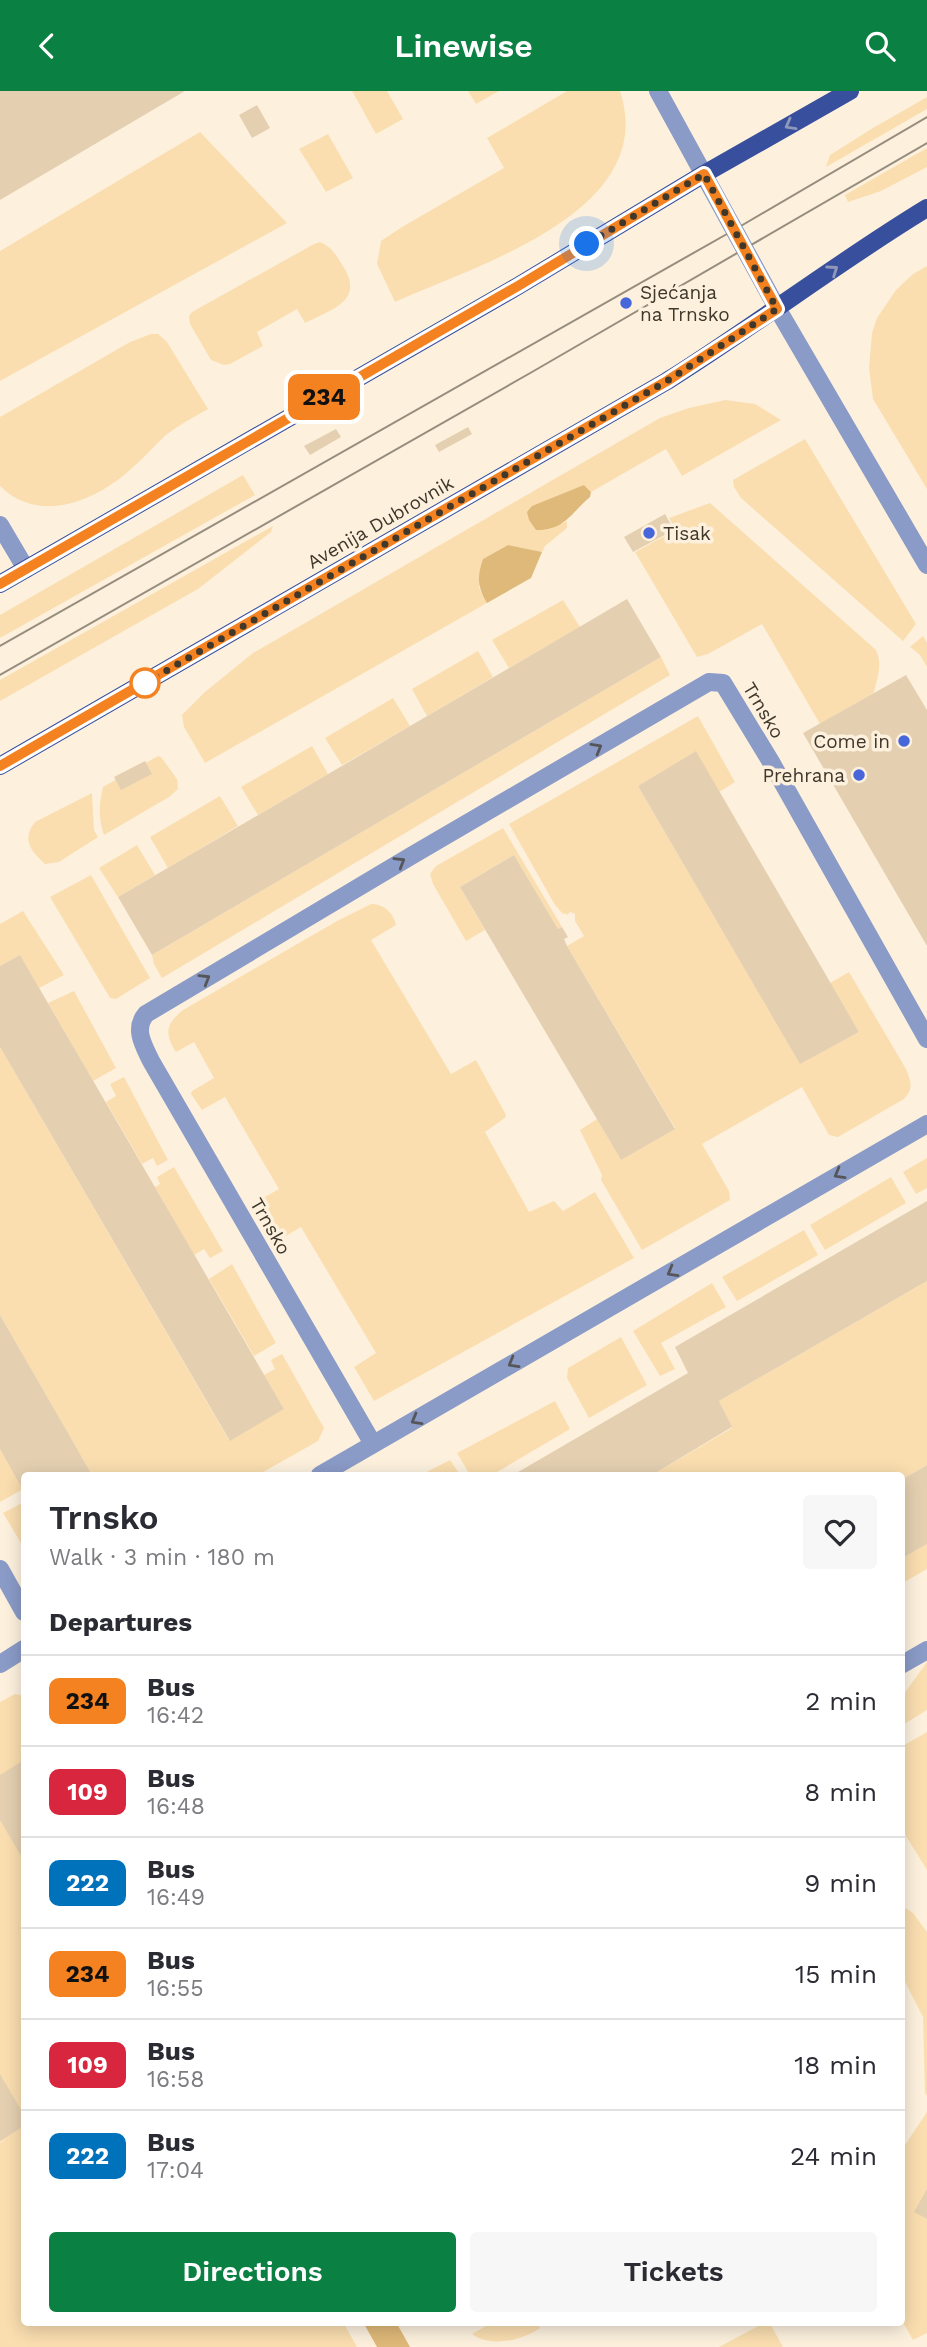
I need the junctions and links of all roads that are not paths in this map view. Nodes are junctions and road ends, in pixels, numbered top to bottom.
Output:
1 (658, 91) edge
2 (850, 91) edge
3 (704, 174) junction
4 (927, 208) edge
5 (777, 309) junction
6 (0, 525) edge
7 (927, 565) edge
8 (26, 569) junction
9 (0, 584) edge
10 (0, 766) edge
11 (927, 1039) edge
12 (927, 1124) edge
13 (373, 1444) junction
14 (325, 1472) edge
15 (0, 1569) edge
16 (21, 1607) edge
17 (927, 1650) edge
18 (21, 1651) edge
19 (905, 1663) edge
20 (0, 1664) edge

1 - 3 street
2 -> 3 main road
3 - 5 street
3 - 8 main road
5 -> 4 main road, Avenija Dubrovnik
5 - 7 street
5 - 10 main road, Avenija Dubrovnik
6 - 8 street
8 - 9 main road
13 -> 11 street, Trnsko
12 -> 13 street
13 - 14 street
15 - 16 street
17 - 19 street
18 - 20 street

